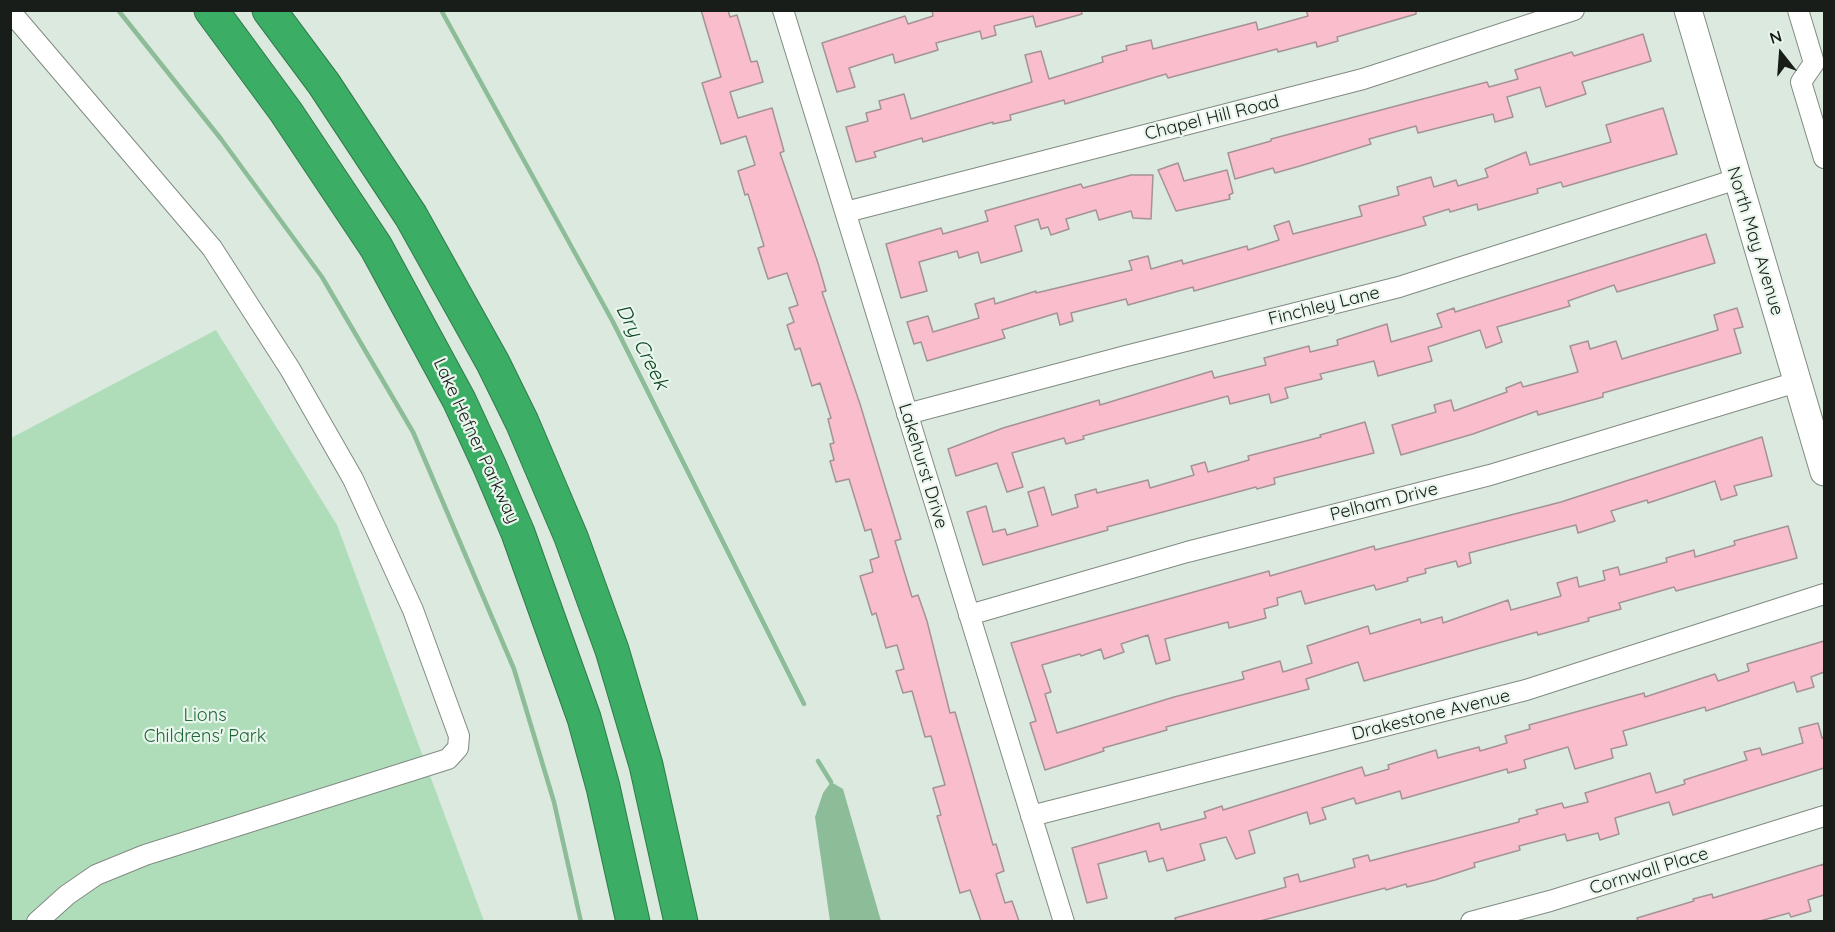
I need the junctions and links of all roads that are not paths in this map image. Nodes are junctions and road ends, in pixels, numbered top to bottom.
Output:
1 (211, 10) edge
2 (269, 10) edge
3 (289, 10) edge
4 (783, 10) edge
5 (1574, 10) edge
6 (1688, 10) edge
7 (1798, 10) edge
8 (10, 11) edge
9 (1819, 61) edge
10 (324, 84) junction
11 (1824, 158) edge
12 (1737, 179) junction
13 (846, 212) junction
14 (1797, 382) junction
15 (907, 414) junction
16 (1822, 455) edge
17 (1824, 594) edge
18 (969, 615) junction
19 (1031, 816) junction
20 (1824, 816) edge
21 (37, 921) edge
22 (633, 921) edge
23 (681, 921) edge
24 (1064, 921) edge
25 (1471, 921) edge

1 - 22 highway, Lake Hefner Parkway
2 - 10 highway
3 - 10 highway
4 - 13 street, Lakehurst Drive
5 - 13 street, Chapel Hill Road
6 - 12 main road, North May Avenue
7 - 9 street
8 - 21 street
9 - 11 street
10 - 23 highway
12 - 14 main road, North May Avenue
12 - 15 street, Finchley Lane
13 - 15 street, Lakehurst Drive
14 - 16 main road, North May Avenue
14 - 18 street, Pelham Drive
15 - 18 street, Lakehurst Drive
17 - 19 street, Drakestone Avenue
18 - 19 street, Lakehurst Drive
19 - 24 street, Lakehurst Drive
20 - 25 street, Cornwall Place

